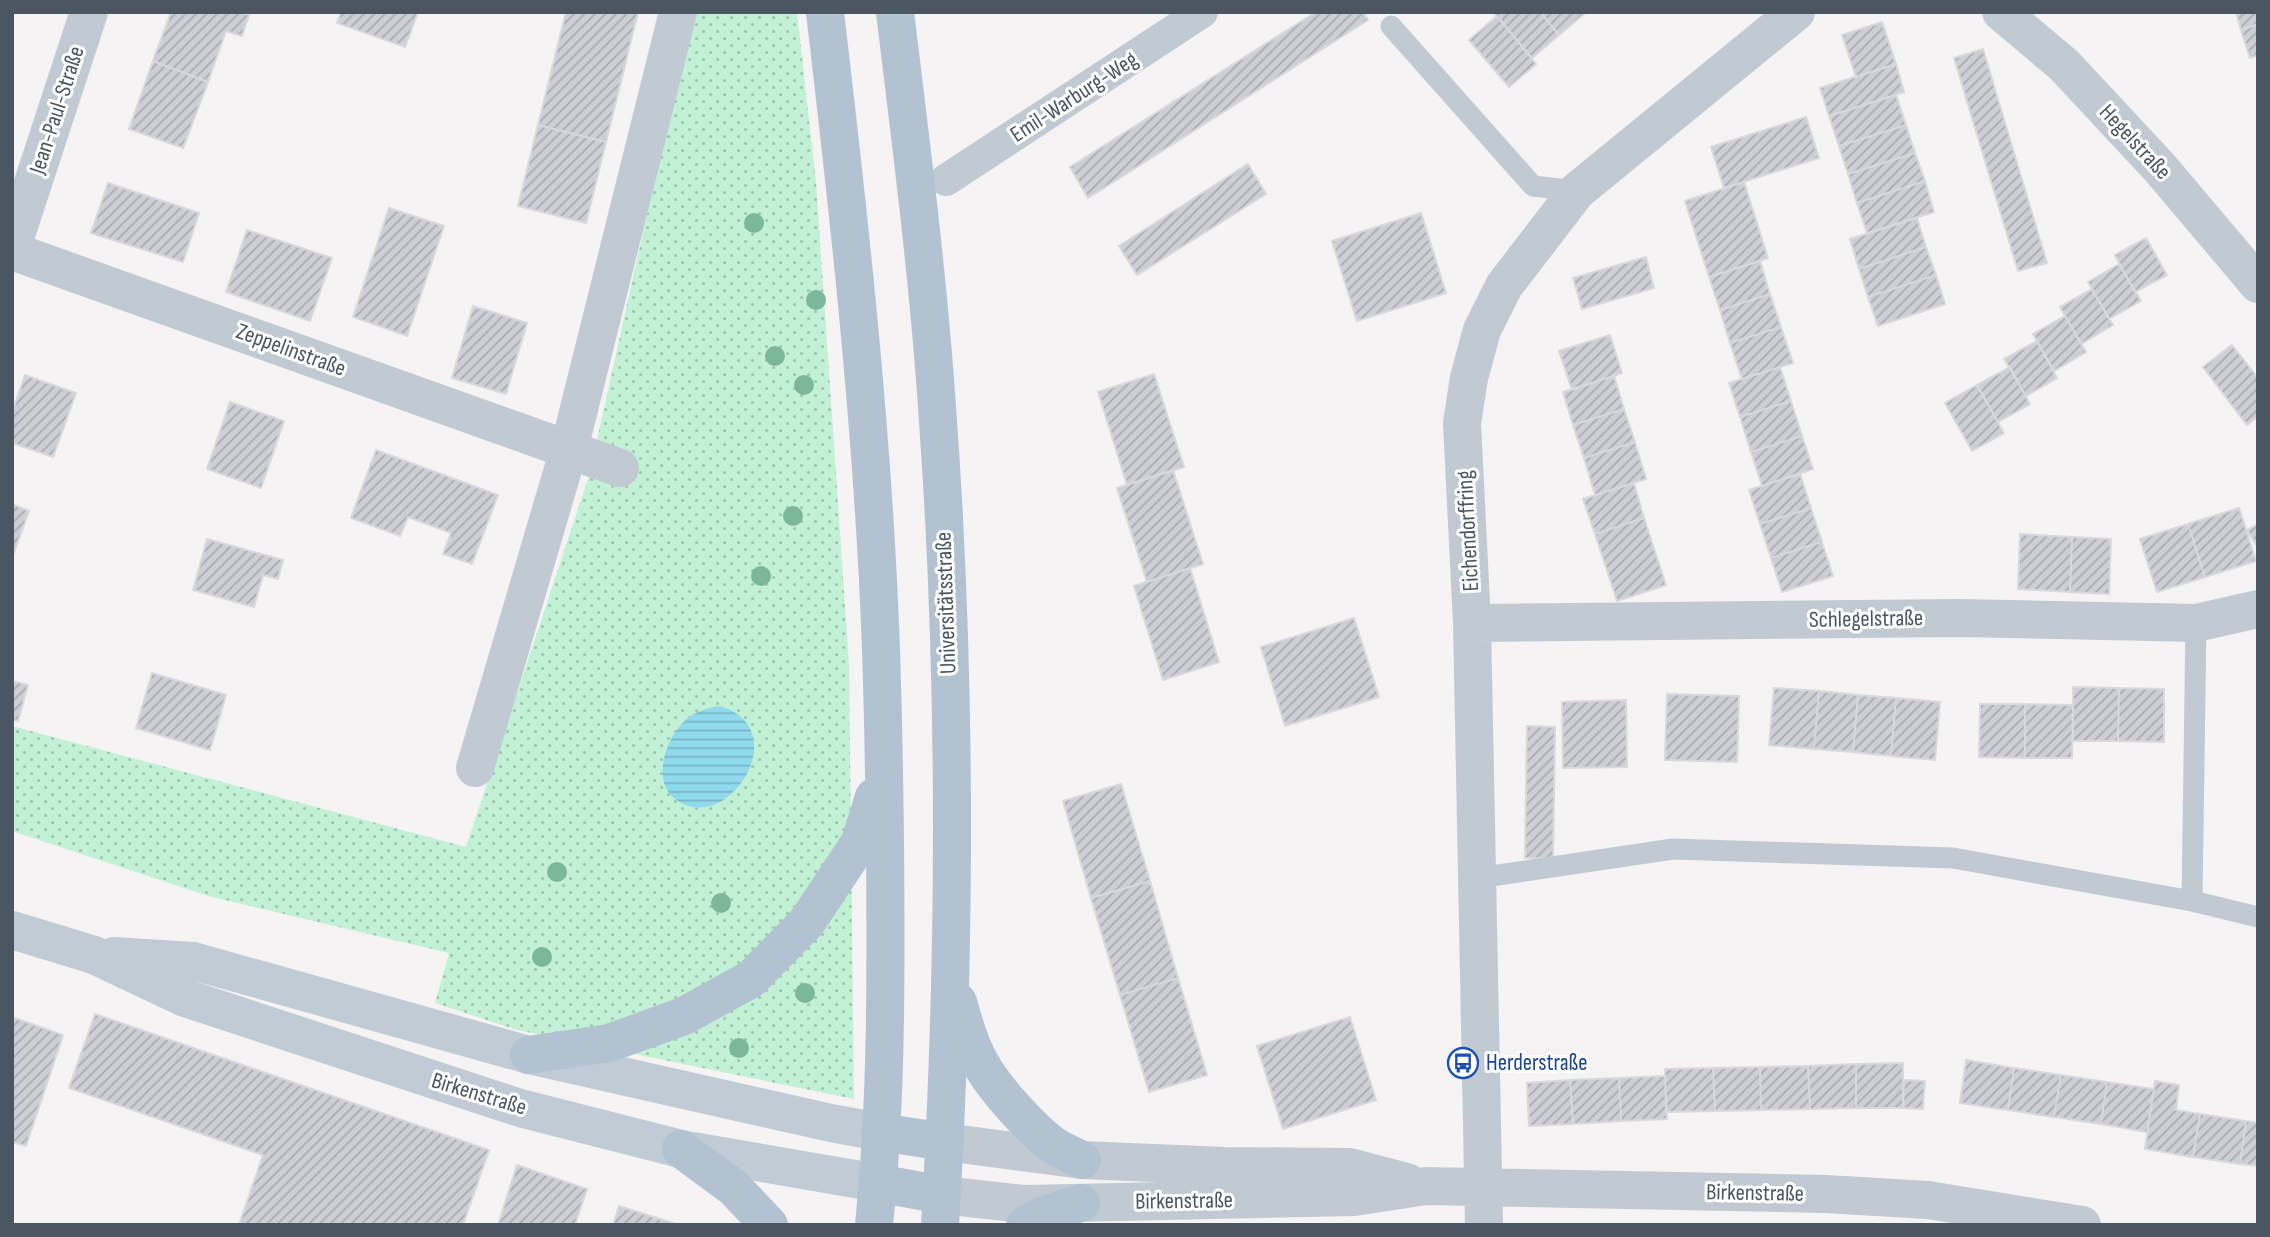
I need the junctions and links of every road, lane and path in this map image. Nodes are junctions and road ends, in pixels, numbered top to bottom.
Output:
1 (89, 12) edge
2 (678, 12) edge
3 (825, 12) edge
4 (895, 12) edge
5 (1202, 12) edge
6 (1796, 12) edge
7 (2001, 12) edge
8 (1391, 26) dead end
9 (946, 180) dead end
10 (1577, 191) junction
11 (12, 249) edge
12 (2258, 284) edge
13 (569, 449) junction
14 (620, 468) dead end
15 (2258, 609) edge
16 (1472, 623) junction
17 (2196, 623) junction
18 (884, 765) junction
19 (475, 768) dead end
20 (1478, 878) junction
21 (2192, 901) junction
22 (2258, 917) edge
23 (12, 930) edge
24 (94, 955) junction
25 (951, 977) junction
26 (529, 1055) junction
27 (880, 1132) junction
28 (945, 1142) junction
29 (681, 1149) junction
30 (1082, 1160) junction
31 (878, 1182) junction
32 (1426, 1186) junction
33 (1483, 1186) junction
34 (1081, 1203) junction
35 (941, 1210) edge
36 (1927, 1213) edge
37 (769, 1225) edge
38 (874, 1225) edge
39 (1025, 1225) edge
40 (1484, 1225) edge
41 (2082, 1225) edge

1 - 11 street, Jean-Paul-Straße
2 - 13 street
3 - 18 main road
4 - 25 main road, Universitätsstraße
5 - 9 street, Emil-Warburg-Weg
6 - 10 street, Eichendorffring
7 - 12 street, Hegelstraße
8 - 10 lane
10 - 16 street, Eichendorffring
11 - 13 street, Zeppelinstraße
13 - 14 street, Zeppelinstraße
13 - 19 street
15 - 17 street, Schlegelstraße
16 - 17 street, Schlegelstraße
16 - 20 street, Eichendorffring
17 - 21 lane
18 - 26 main road
18 - 27 main road
20 - 21 lane
20 - 33 street, Eichendorffring
21 - 22 lane
23 - 24 main road, Birkenstraße
24 - 26 main road, Birkenstraße
24 - 29 main road, Birkenstraße
25 - 28 main road, Universitätsstraße
25 - 30 main road
26 - 27 main road, Birkenstraße
27 - 28 main road
27 - 31 main road
28 - 30 street, Birkenstraße
28 - 35 main road, Universitätsstraße
29 - 31 main road, Birkenstraße
29 - 37 main road
30 - 32 street, Birkenstraße
31 - 35 main road
31 - 38 main road
32 - 33 street, Birkenstraße
32 - 34 street, Birkenstraße
33 - 36 street, Birkenstraße
33 - 40 street
34 - 35 street, Birkenstraße
34 - 39 main road
36 - 41 street, Birkenstraße

